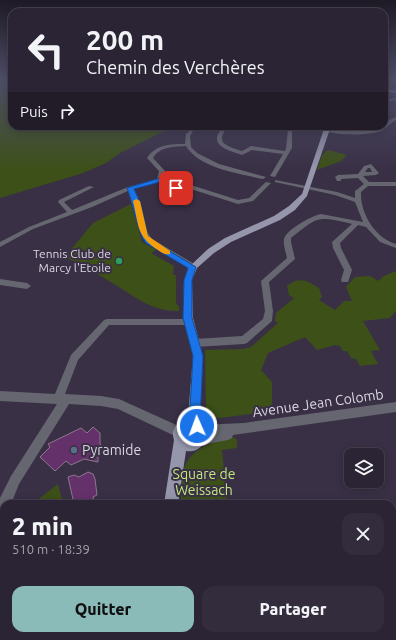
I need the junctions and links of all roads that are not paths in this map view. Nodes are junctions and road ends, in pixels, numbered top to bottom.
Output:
1 (192, 130) edge
2 (222, 130) edge
3 (289, 130) edge
4 (325, 130) edge
5 (345, 130) edge
6 (377, 130) edge
7 (357, 132) joint
8 (186, 144) junction
9 (287, 153) junction
10 (217, 166) junction
11 (207, 170) dead end
12 (275, 178) junction
13 (160, 180) junction
14 (265, 180) junction
15 (339, 180) dead end
16 (367, 184) junction
17 (396, 184) edge
18 (91, 187) dead end
19 (306, 187) junction
20 (130, 188) junction
21 (322, 191) junction
22 (358, 196) junction
23 (71, 213) junction
24 (355, 224) junction
25 (369, 225) junction
26 (0, 245) edge
27 (396, 246) edge
28 (192, 267) junction
29 (345, 280) dead end
30 (0, 282) edge
31 (27, 286) dead end
32 (188, 322) junction
33 (195, 343) junction
34 (0, 396) edge
35 (62, 399) junction
36 (396, 407) edge
37 (190, 434) junction
38 (6, 500) edge
39 (172, 500) edge

1 - 8 street
2 - 9 street
3 - 9 street
4 - 19 main road
5 - 7 street
6 - 7 street
8 - 10 street
8 - 13 street
9 - 12 street
10 - 11 street
10 - 14 street
12 - 14 street
12 - 19 street
13 - 14 street
13 - 20 street
15 - 16 street
16 - 17 street
16 - 22 street
18 - 23 street
19 - 21 street
19 - 28 main road
20 - 23 street
20 - 28 street
21 - 22 street
21 - 22 street
22 - 25 street
23 - 26 street
24 - 25 street
24 - 29 street
24 - 33 street
25 - 27 street
28 - 32 main road
30 - 31 street
32 - 33 main road
32 - 35 street
33 - 37 main road
34 - 35 street
35 - 37 street
35 - 38 street
36 - 37 street, Avenue Jean Colomb
37 - 39 main road

